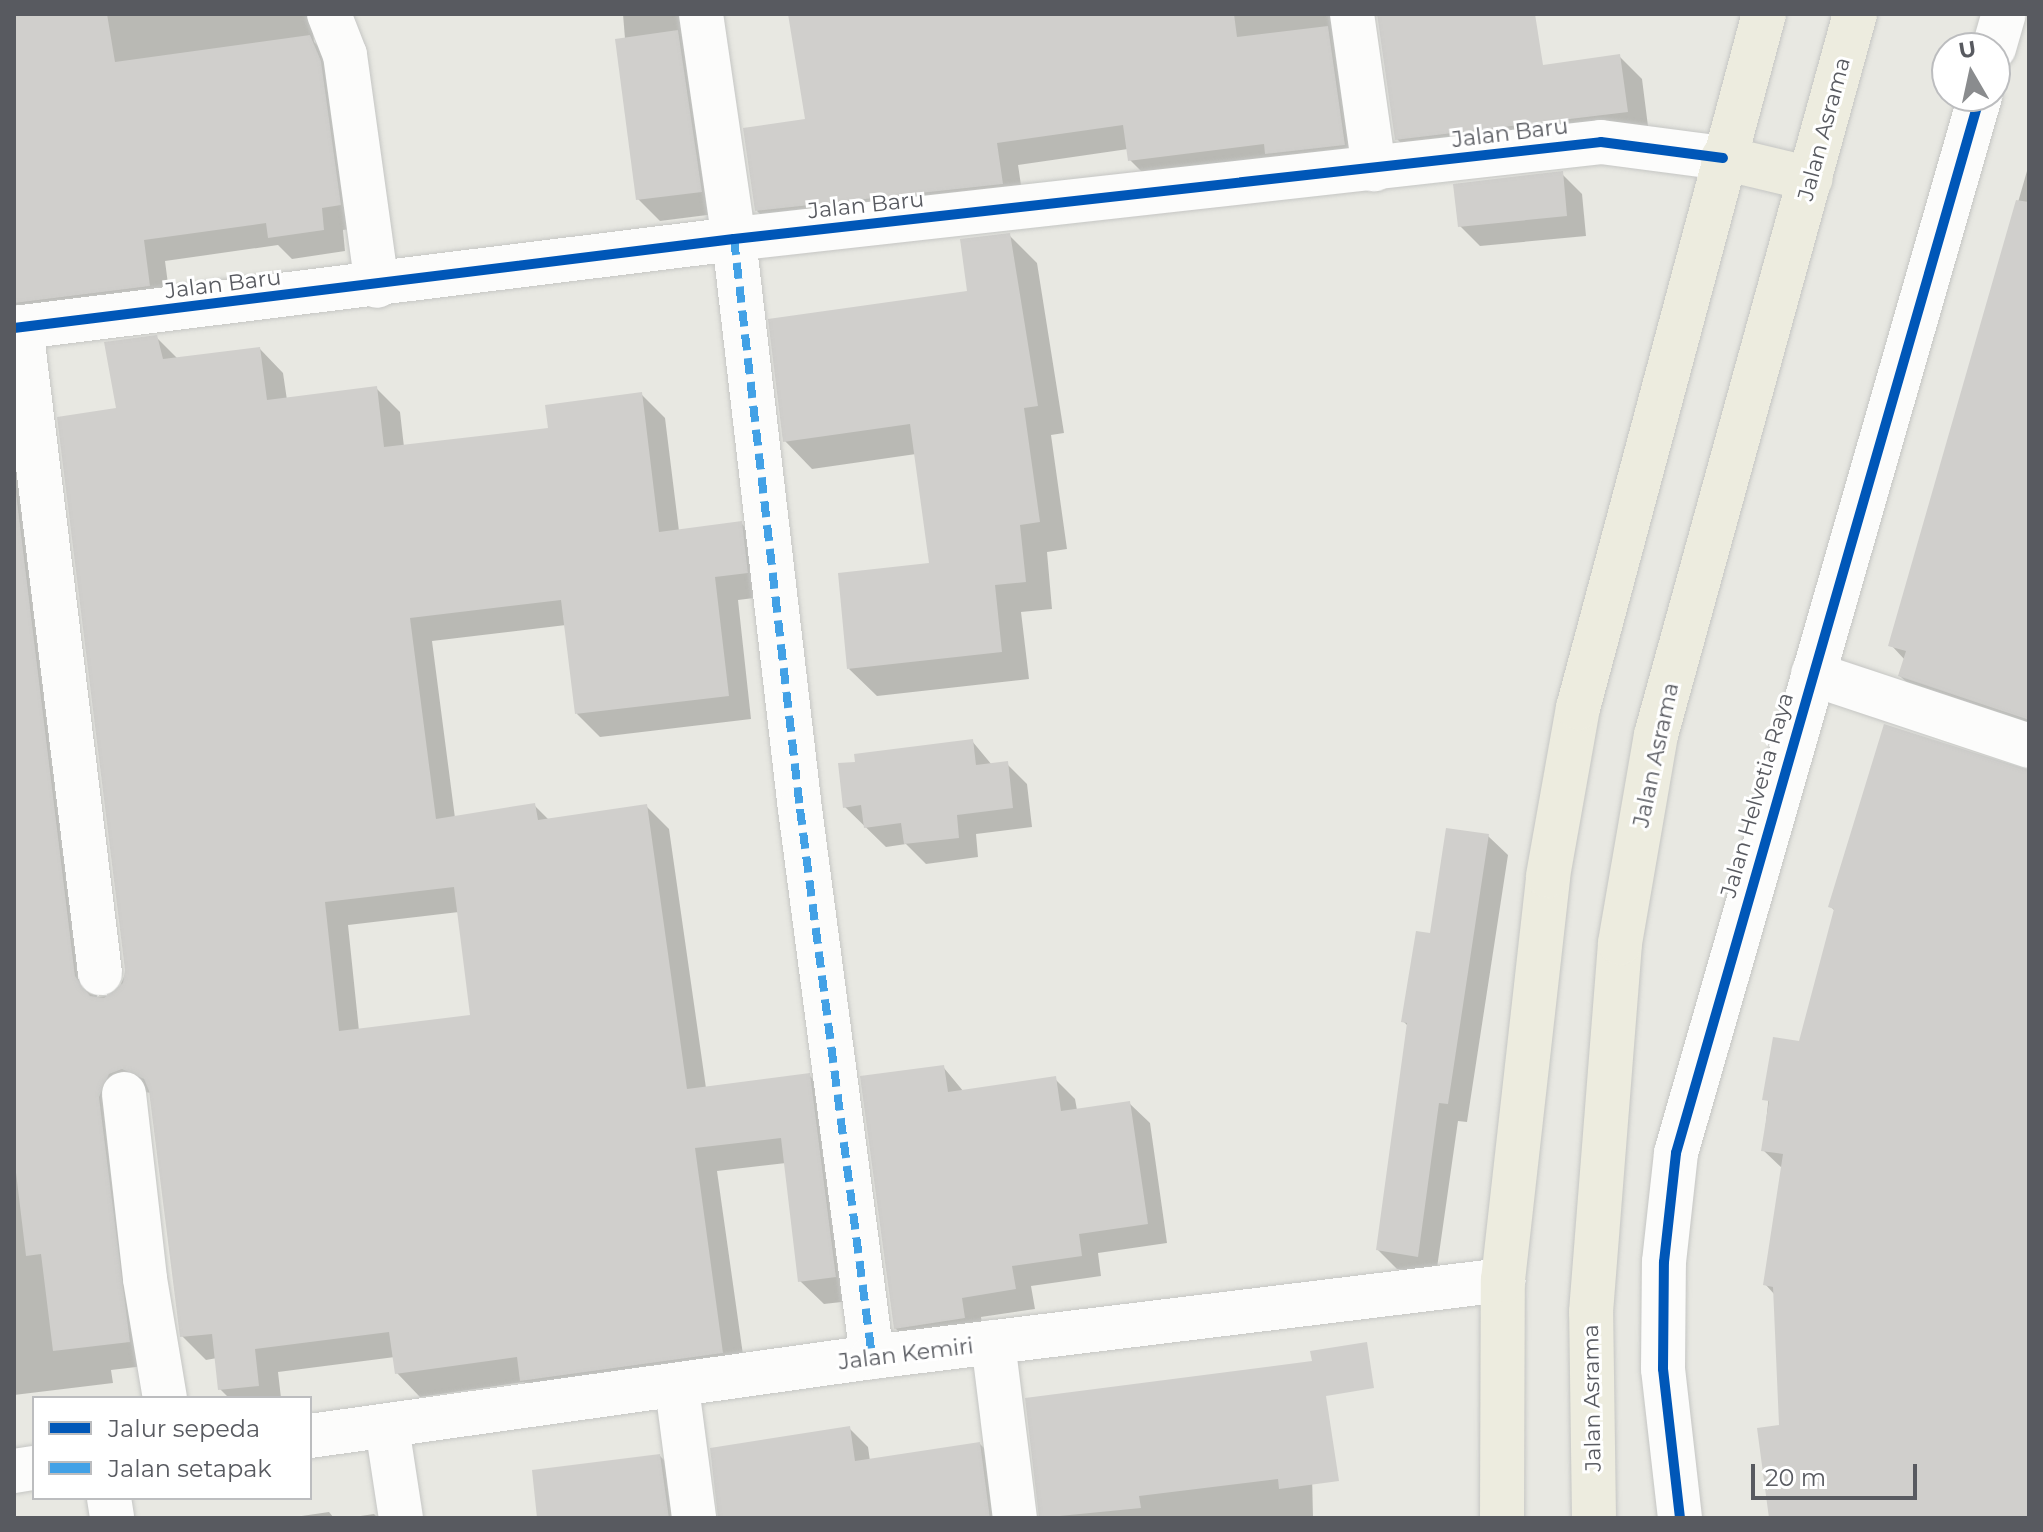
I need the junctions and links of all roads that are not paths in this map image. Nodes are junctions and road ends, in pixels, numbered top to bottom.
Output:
1 (329, 14) edge
2 (701, 14) edge
3 (1352, 14) edge
4 (1764, 14) edge
5 (1855, 14) edge
6 (1975, 112) edge
7 (1723, 158) junction
8 (1374, 169) junction
9 (1811, 179) junction
10 (734, 239) junction
11 (377, 286) junction
12 (18, 327) edge
13 (1813, 674) junction
14 (2029, 746) edge
15 (100, 973) dead end
16 (124, 1094) dead end
17 (1503, 1280) junction
18 (993, 1342) junction
19 (872, 1357) junction
20 (677, 1388) junction
21 (165, 1396) edge
22 (387, 1427) junction
23 (312, 1436) edge
24 (401, 1518) edge
25 (694, 1518) edge
26 (1015, 1518) edge
27 (1502, 1518) edge
28 (1594, 1518) edge
29 (1680, 1518) edge

1 - 11 street
2 - 10 street
3 - 8 street
4 - 7 highway
5 - 9 highway, Jalan Asrama
6 - 13 street, Jalan Helvetia Raya
7 - 8 street, Jalan Baru
7 - 9 highway
7 - 17 highway
8 - 10 street, Jalan Baru
9 - 28 highway, Jalan Asrama
10 - 11 street, Jalan Baru
10 - 19 street
11 - 12 street, Jalan Baru
12 - 15 street
13 - 14 street
13 - 29 street, Jalan Helvetia Raya
16 - 21 street
17 - 18 street, Jalan Kemiri
17 - 27 highway
18 - 19 street, Jalan Kemiri
18 - 26 street
19 - 20 street, Jalan Kemiri
20 - 22 street, Jalan Kemiri
20 - 25 street
22 - 23 street, Jalan Kemiri
22 - 24 street

